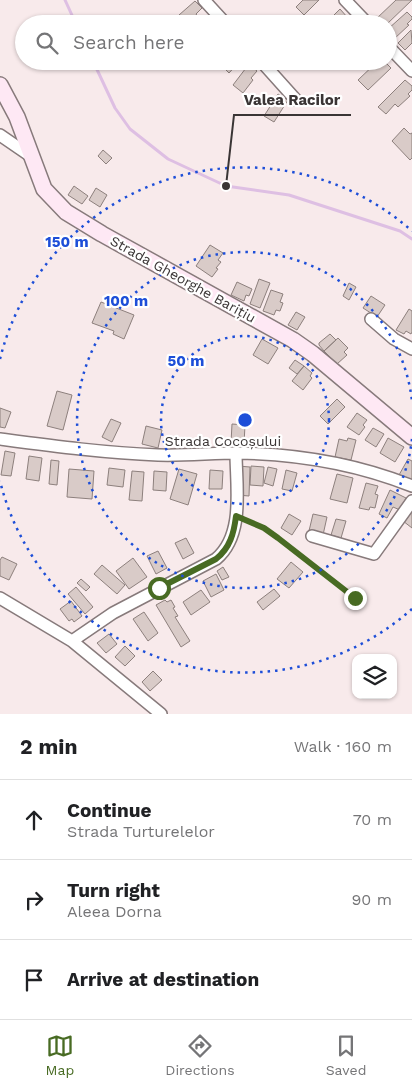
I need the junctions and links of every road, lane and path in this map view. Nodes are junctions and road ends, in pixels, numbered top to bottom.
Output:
1 (204, 0) edge
2 (346, 0) edge
3 (218, 15) edge
4 (360, 15) edge
5 (397, 55) edge
6 (268, 70) edge
7 (412, 71) edge
8 (0, 85) edge
9 (296, 100) dead end
10 (0, 135) edge
11 (32, 156) junction
12 (370, 319) dead end
13 (412, 349) edge
14 (412, 437) edge
15 (0, 439) edge
16 (236, 453) junction
17 (412, 486) edge
18 (412, 501) edge
19 (236, 516) junction
20 (312, 536) dead end
21 (0, 598) edge
22 (355, 598) dead end
23 (72, 641) junction
24 (161, 714) edge

1 - 3 street
2 - 4 street
5 - 7 street
6 - 9 street
8 - 11 main road, Strada Gheorghe Barițiu
10 - 11 street
11 - 14 main road, Strada Gheorghe Barițiu
12 - 13 street
15 - 16 street, Strada Cocoșului
16 - 17 street, Strada Cocoșului
16 - 19 street
18 - 20 street
19 - 22 path
19 - 23 street
21 - 23 street
23 - 24 street

